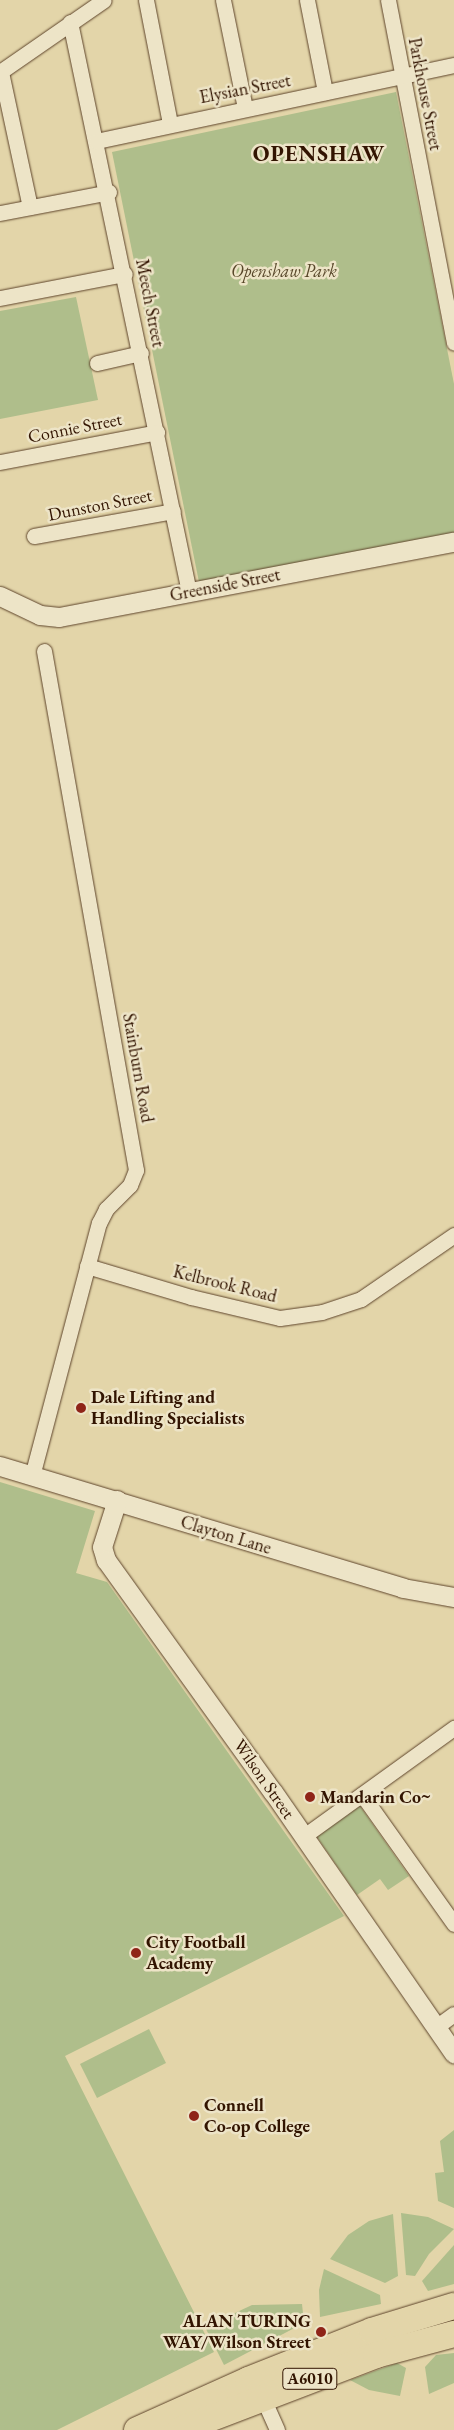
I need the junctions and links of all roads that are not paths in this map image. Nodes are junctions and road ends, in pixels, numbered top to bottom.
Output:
1 (104, 0) edge
2 (146, 0) edge
3 (223, 0) edge
4 (307, 0) edge
5 (388, 0) edge
6 (70, 22) junction
7 (454, 65) edge
8 (0, 72) edge
9 (402, 75) junction
10 (325, 92) junction
11 (245, 108) junction
12 (170, 123) junction
13 (96, 142) junction
14 (109, 192) junction
15 (30, 207) junction
16 (0, 213) edge
17 (125, 274) junction
18 (0, 298) edge
19 (454, 343) edge
20 (141, 353) junction
21 (97, 362) dead end
22 (157, 432) junction
23 (0, 462) edge
24 (173, 511) junction
25 (34, 536) dead end
26 (454, 542) edge
27 (189, 592) junction
28 (0, 596) edge
29 (44, 651) dead end
30 (454, 1235) edge
31 (88, 1266) junction
32 (0, 1466) edge
33 (32, 1476) junction
34 (116, 1500) junction
35 (454, 1597) edge
36 (454, 1728) edge
37 (363, 1796) junction
38 (304, 1836) junction
39 (454, 1924) edge
40 (454, 2014) edge
41 (436, 2028) junction
42 (454, 2053) edge
43 (454, 2306) edge
44 (454, 2334) edge
45 (262, 2396) junction
46 (137, 2430) edge
47 (180, 2430) edge
48 (277, 2430) edge

1 - 6 street
2 - 12 street
3 - 11 street
4 - 10 street
5 - 9 street, Parkhouse Street
6 - 8 street
6 - 13 street, Meech Street
7 - 9 street, Elysian Street
8 - 15 street
9 - 10 street, Elysian Street
9 - 19 street, Parkhouse Street
10 - 11 street, Elysian Street
11 - 12 street, Elysian Street
12 - 13 street, Elysian Street
13 - 14 street, Meech Street
14 - 15 street
14 - 17 street, Meech Street
15 - 16 street
17 - 18 street
17 - 20 street, Meech Street
20 - 21 street
20 - 22 street, Meech Street
22 - 23 street, Connie Street
22 - 24 street, Meech Street
24 - 25 street, Dunston Street
24 - 27 street, Meech Street
26 - 27 street, Greenside Street
27 - 28 street, Greenside Street
29 - 31 street, Stainburn Road
30 - 31 street, Kelbrook Road
31 - 33 street, Stainburn Road
32 - 33 street, Clayton Lane
33 - 34 street, Clayton Lane
34 - 35 street, Clayton Lane
34 - 38 street, Wilson Street
36 - 37 street
37 - 38 street
37 - 39 street
38 - 41 street, Wilson Street
40 - 41 street
41 - 42 street, Wilson Street
43 - 46 highway, A6010
44 - 45 highway, A6010
45 - 47 highway, A6010
45 - 48 street

